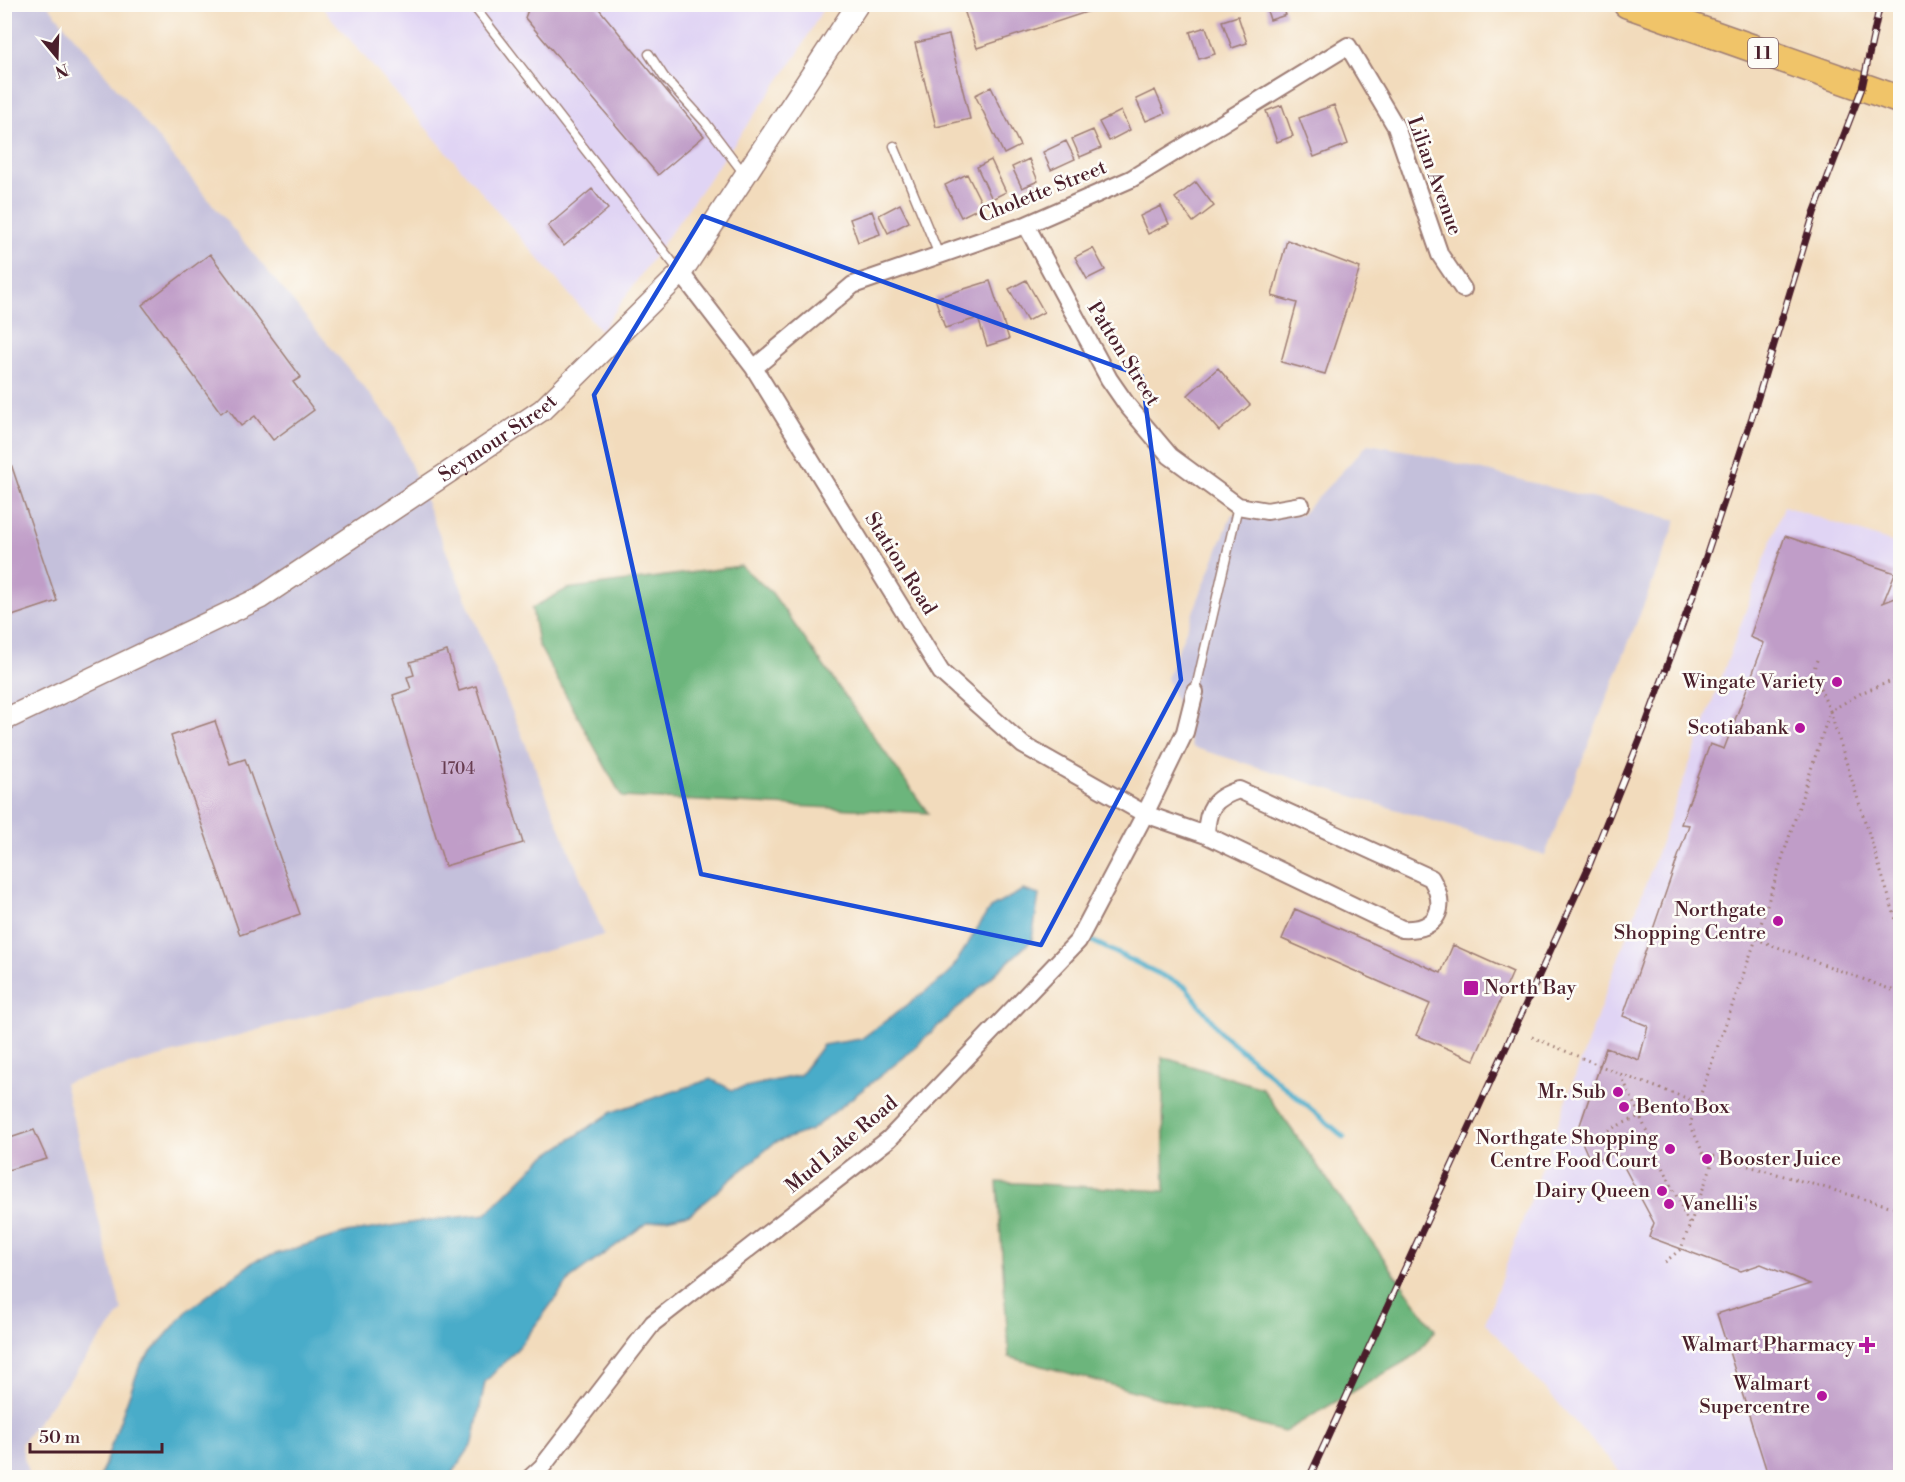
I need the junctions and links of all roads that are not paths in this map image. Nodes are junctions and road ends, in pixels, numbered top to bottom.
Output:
1 (472, 4) edge
2 (858, 4) edge
3 (1627, 4) edge
4 (1348, 46) joint
5 (649, 54) dead end
6 (1900, 100) edge
7 (894, 146) dead end
8 (745, 175) junction
9 (1026, 225) junction
10 (939, 255) junction
11 (681, 273) junction
12 (1462, 289) dead end
13 (754, 368) junction
14 (1301, 505) dead end
15 (1238, 506) junction
16 (1195, 692) joint
17 (4, 720) edge
18 (1145, 814) junction
19 (1206, 835) junction
20 (530, 1478) edge

1 - 11 lane
2 - 8 street, Seymour Street
3 - 6 highway, 11
4 - 9 street, Cholette Street
4 - 12 street, Lilian Avenue
5 - 8 lane
7 - 10 lane
8 - 11 street, Seymour Street
9 - 10 street, Cholette Street
9 - 15 street, Patton Street
10 - 13 street, Cholette Street
11 - 13 street, Station Road
11 - 17 street, Seymour Street
13 - 18 street, Station Road
14 - 15 street, Patton Street
15 - 16 lane
16 - 18 street
18 - 19 street, Station Road
18 - 20 street, Mud Lake Road
19 - 19 street, Station Road

